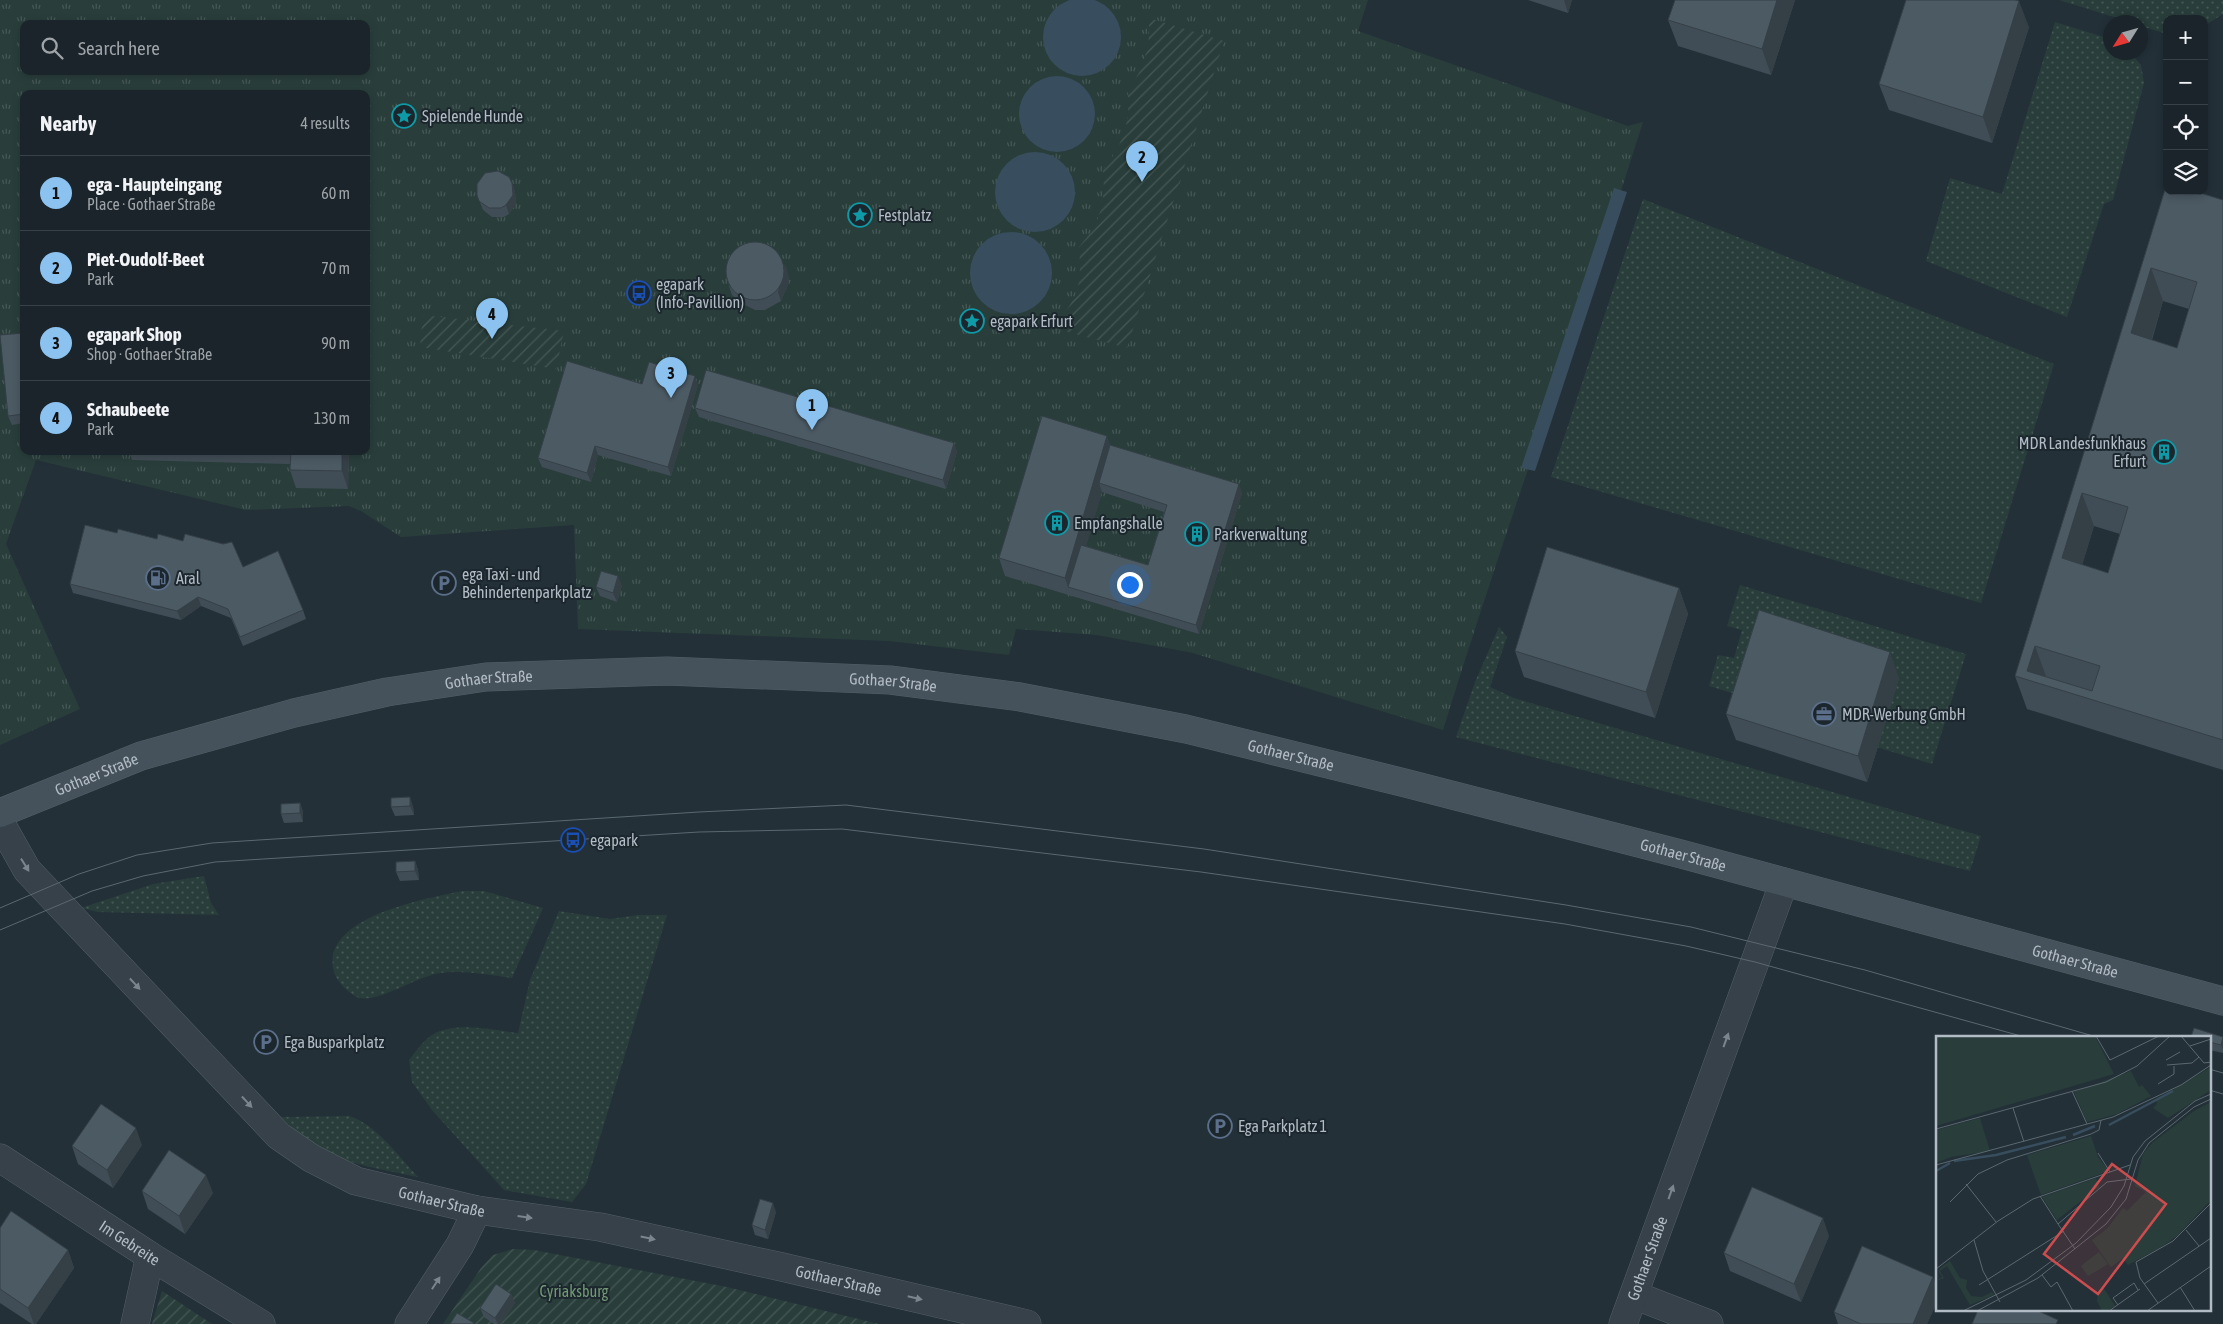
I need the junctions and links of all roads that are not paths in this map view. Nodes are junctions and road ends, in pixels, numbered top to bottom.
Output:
1 (0, 812) edge
2 (0, 822) edge
3 (1784, 882) junction
4 (2223, 1001) edge
5 (0, 1158) edge
6 (477, 1210) junction
7 (150, 1256) junction
8 (1634, 1295) junction
9 (135, 1324) edge
10 (261, 1324) edge
11 (409, 1324) edge
12 (1027, 1324) edge
13 (1623, 1324) edge
14 (1709, 1324) edge

1 - 3 main road, Gothaer Straße
2 -> 6 street, Gothaer Straße
3 - 4 main road, Gothaer Straße
8 -> 3 street, Gothaer Straße
5 - 7 street, Im Gebreite
11 -> 6 street
6 -> 12 street, Gothaer Straße
7 - 9 street
7 - 10 street, Im Gebreite
8 - 13 street, Gothaer Straße
8 - 14 street

